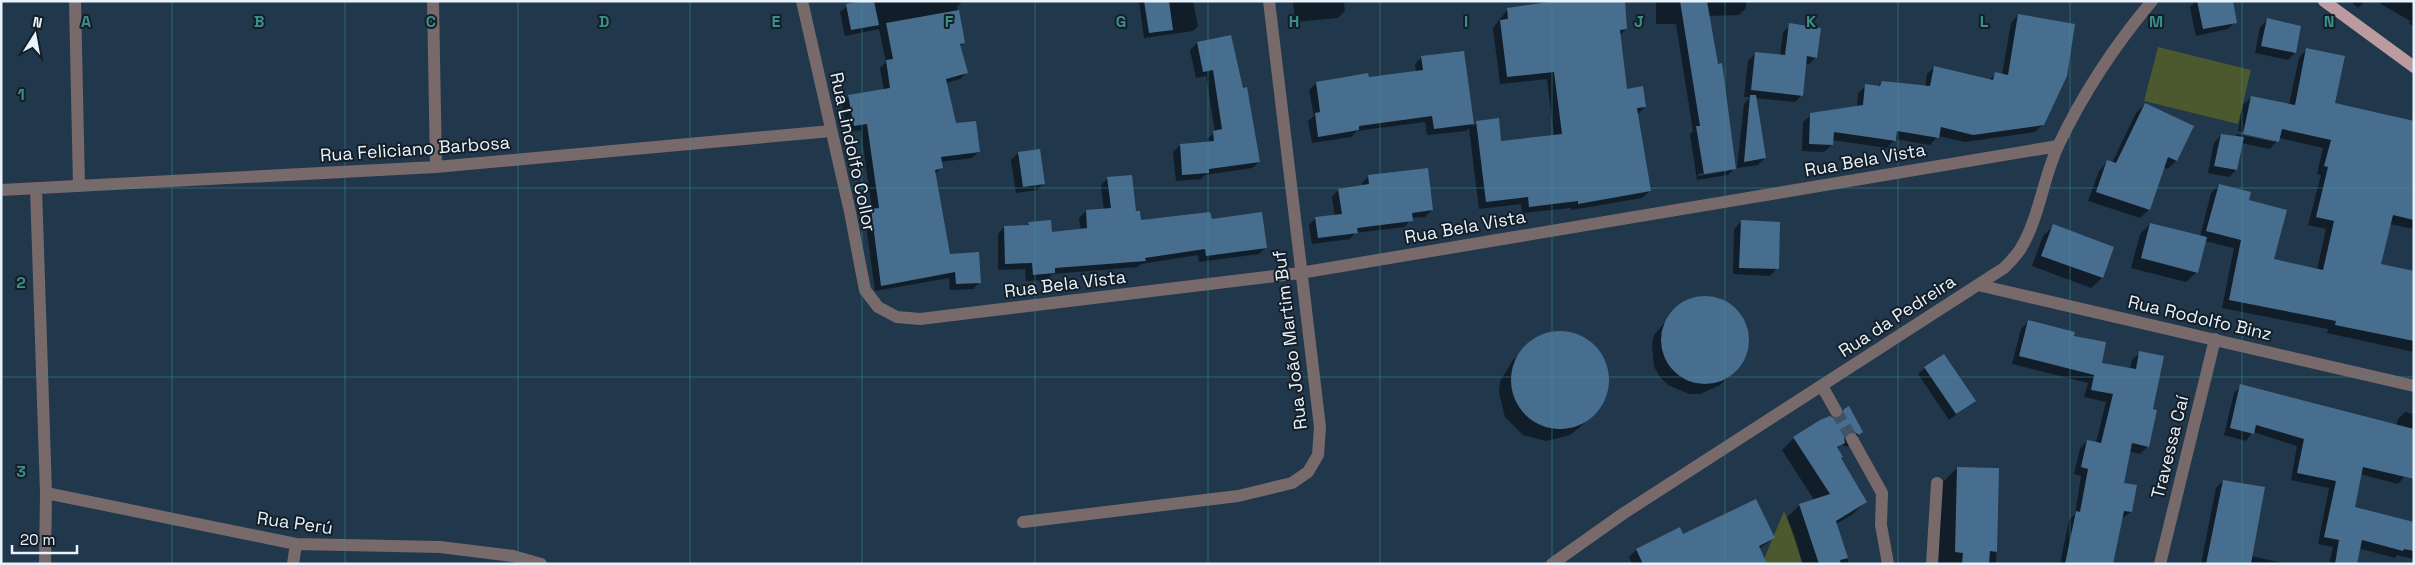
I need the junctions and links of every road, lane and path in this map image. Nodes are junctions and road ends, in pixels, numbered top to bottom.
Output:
1 (75, 1) edge
2 (433, 1) edge
3 (802, 1) edge
4 (1268, 1) edge
5 (2152, 1) edge
6 (2324, 1) edge
7 (2414, 67) edge
8 (831, 131) junction
9 (2058, 146) junction
10 (436, 167) junction
11 (79, 186) junction
12 (36, 188) junction
13 (1, 190) edge
14 (1300, 272) junction
15 (1978, 285) junction
16 (878, 307) joint
17 (2214, 339) junction
18 (1822, 386) junction
19 (2414, 386) edge
20 (1836, 411) tunnel mouth
21 (1852, 439) tunnel mouth
22 (1937, 483) dead end
23 (46, 493) junction
24 (1023, 522) dead end
25 (296, 544) junction
26 (45, 564) edge
27 (293, 564) edge
28 (541, 564) edge
29 (1552, 564) edge
30 (1888, 564) edge
31 (1932, 564) edge
32 (2160, 564) edge

1 - 11 street
2 - 10 street
3 - 8 street, Rua Lindolfo Collor
4 - 14 street, Rua João Martim Buf
5 - 9 street, Rua da Pedreira
6 - 7 main road
8 - 10 street, Rua Feliciano Barbosa
8 - 16 street, Rua Lindolfo Collor
9 - 14 street, Rua Bela Vista
9 - 15 street, Rua da Pedreira
10 - 11 street, Rua Feliciano Barbosa
11 - 12 street, Rua Feliciano Barbosa
12 - 13 street, Rua Feliciano Barbosa
12 - 23 street
14 - 16 street, Rua Bela Vista
14 - 24 street, Rua João Martim Buf
15 - 17 street, Rua Rodolfo Binz
15 - 18 street, Rua da Pedreira
17 - 19 street, Rua Rodolfo Binz
17 - 32 street, Travessa Caí
18 - 20 street
18 - 29 street, Rua da Pedreira
21 - 30 street
22 - 31 street
23 - 25 street, Rua Perú
23 - 26 street
25 - 27 street
25 - 28 street, Rua Perú

